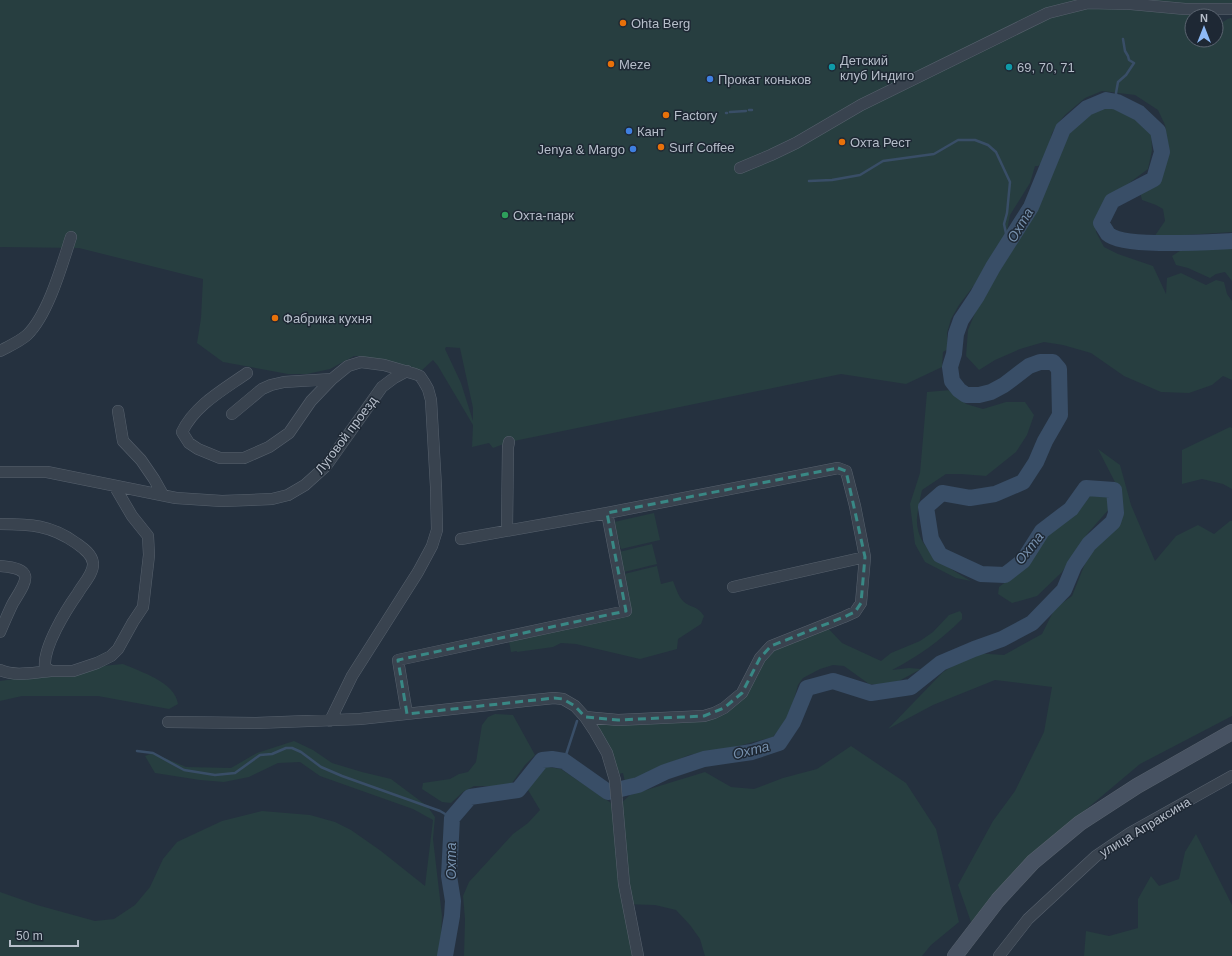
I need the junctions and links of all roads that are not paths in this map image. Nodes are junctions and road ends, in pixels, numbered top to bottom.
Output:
1 (1211, 5) edge
2 (1232, 9) edge
3 (740, 168) dead end
4 (71, 237) dead end
5 (0, 351) edge
6 (407, 372) junction
7 (247, 373) dead end
8 (332, 379) junction
9 (118, 411) dead end
10 (232, 414) dead end
11 (509, 442) dead end
12 (0, 472) edge
13 (114, 486) junction
14 (163, 495) junction
15 (607, 513) junction
16 (0, 524) edge
17 (507, 530) junction
18 (460, 539) dead end
19 (865, 557) junction
20 (0, 566) edge
21 (733, 587) dead end
22 (0, 632) edge
23 (0, 670) edge
24 (51, 671) junction
25 (407, 714) junction
26 (585, 717) junction
27 (330, 720) junction
28 (168, 722) dead end
29 (1232, 732) edge
30 (1231, 780) edge
31 (638, 956) edge
32 (955, 956) edge
33 (999, 956) edge

1 - 2 street
1 - 3 street
4 - 5 street
6 - 8 street
6 - 14 street, Луговой проезд
6 - 27 street
7 - 8 street
8 - 10 street
9 - 14 street
11 - 17 street
12 - 13 street, Луговой проезд
13 - 14 street, Луговой проезд
13 - 24 street
15 - 17 street
15 - 19 street
15 - 25 street
16 - 24 street
17 - 18 street
19 - 21 street
19 - 26 street
20 - 22 street
23 - 24 street
25 - 26 street
25 - 27 street
26 - 31 street
27 - 28 street
29 - 32 street
30 - 33 street, улица Апраксина

